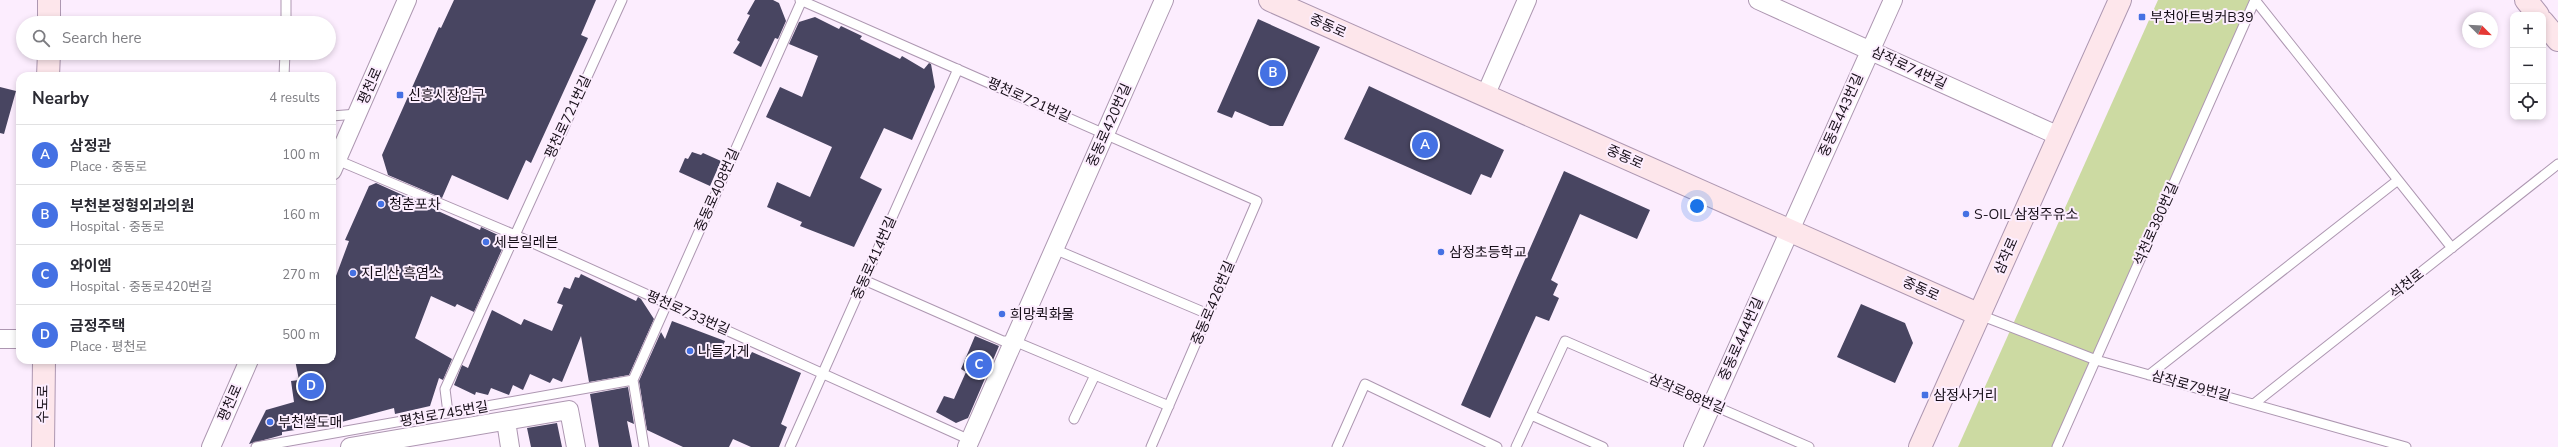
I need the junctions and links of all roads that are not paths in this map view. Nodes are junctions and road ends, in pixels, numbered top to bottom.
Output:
1 (49, 0) edge
2 (286, 0) edge
3 (407, 0) edge
4 (622, 0) edge
5 (801, 0) edge
6 (1164, 0) edge
7 (1270, 0) edge
8 (1527, 0) edge
9 (1758, 0) edge
10 (1893, 0) edge
11 (2120, 0) edge
12 (2255, 0) edge
13 (2526, 0) edge
14 (2536, 12) edge
15 (49, 16) edge
16 (286, 16) edge
17 (2546, 26) edge
18 (2558, 40) edge
19 (1870, 50) junction
20 (285, 60) edge
21 (958, 68) junction
22 (284, 72) edge
23 (1485, 96) junction
24 (357, 114) junction
25 (336, 116) edge
26 (1105, 134) junction
27 (2059, 136) junction
28 (336, 163) edge
29 (2558, 164) edge
30 (336, 165) edge
31 (2398, 180) junction
32 (1257, 201) joint
33 (1789, 230) junction
34 (515, 235) junction
35 (2452, 248) junction
36 (1054, 249) junction
37 (864, 280) junction
38 (667, 304) junction
39 (1208, 314) junction
40 (1980, 315) junction
41 (0, 339) edge
42 (16, 339) edge
43 (1014, 341) junction
44 (2096, 360) junction
45 (44, 364) edge
46 (246, 364) edge
47 (823, 374) junction
48 (1095, 374) junction
49 (2149, 376) junction
50 (633, 380) junction
51 (2255, 403) junction
52 (1712, 405) junction
53 (1169, 406) junction
54 (448, 413) junction
55 (1531, 415) junction
56 (1074, 419) dead end
57 (506, 421) junction
58 (441, 439) edge
59 (968, 443) edge
60 (361, 446) edge
61 (42, 447) edge
62 (211, 447) edge
63 (256, 447) edge
64 (510, 447) edge
65 (576, 447) edge
66 (644, 447) edge
67 (790, 447) edge
68 (1151, 447) edge
69 (1337, 447) edge
70 (1497, 447) edge
71 (1516, 447) edge
72 (1603, 447) edge
73 (1693, 447) edge
74 (1809, 447) edge
75 (1920, 447) edge
76 (2057, 447) edge
77 (2406, 447) edge

1 - 15 street
2 - 16 lane
3 - 24 street, 평천로
4 - 34 lane, 평천로721번길
5 - 21 lane, 평천로721번길
5 - 38 lane, 중동로408번길
6 - 26 street, 중동로420번길
7 - 23 street, 중동로
8 - 23 street
9 - 19 street, 삼작로74번길
10 - 19 street, 중동로443번길
11 - 27 street, 삼작로
12 - 31 lane, 석천로380번길
12 - 44 lane, 석천로380번길
13 - 14 street
17 - 18 street
19 - 27 street, 삼작로74번길
19 - 33 street, 중동로443번길
20 - 22 lane
21 - 26 lane, 평천로721번길
21 - 37 lane, 중동로414번길
23 - 33 street, 중동로
24 - 25 lane
24 - 28 street, 평천로
26 - 32 lane, 평천로721번길
26 - 36 street, 중동로420번길
27 - 40 street, 삼작로
29 - 35 lane, 석천로
30 - 34 lane, 평천로733번길
31 - 35 lane, 석천로380번길
31 - 49 lane
32 - 39 lane, 중동로426번길
33 - 40 street, 중동로
33 - 52 street, 중동로444번길
34 - 38 lane, 평천로733번길
34 - 54 lane
35 - 51 lane, 석천로
36 - 39 lane
36 - 43 street, 중동로420번길
37 - 43 lane
37 - 47 lane, 중동로414번길
38 - 47 lane, 평천로733번길
38 - 50 lane, 중동로408번길
39 - 53 lane, 중동로426번길
40 - 44 lane, 삼작로79번길
40 - 75 street, 삼작로
41 - 42 street
43 - 48 lane
43 - 59 street, 중동로420번길
44 - 49 lane, 삼작로79번길
44 - 76 lane, 석천로380번길
45 - 61 street, 수도로
46 - 62 street, 평천로
47 - 59 lane, 평천로733번길
47 - 67 lane, 중동로414번길
48 - 53 lane
48 - 56 lane
49 - 51 lane, 삼작로79번길
50 - 54 lane, 평천로745번길
50 - 66 lane
51 - 77 lane, 삼작로79번길
52 - 55 lane, 삼작로88번길
52 - 73 street, 중동로444번길
52 - 74 lane, 삼작로88번길
53 - 68 lane, 중동로426번길
54 - 63 lane, 평천로745번길
55 - 71 lane
55 - 72 lane
57 - 58 street
57 - 64 street
57 - 65 street
58 - 60 street
69 - 70 lane

